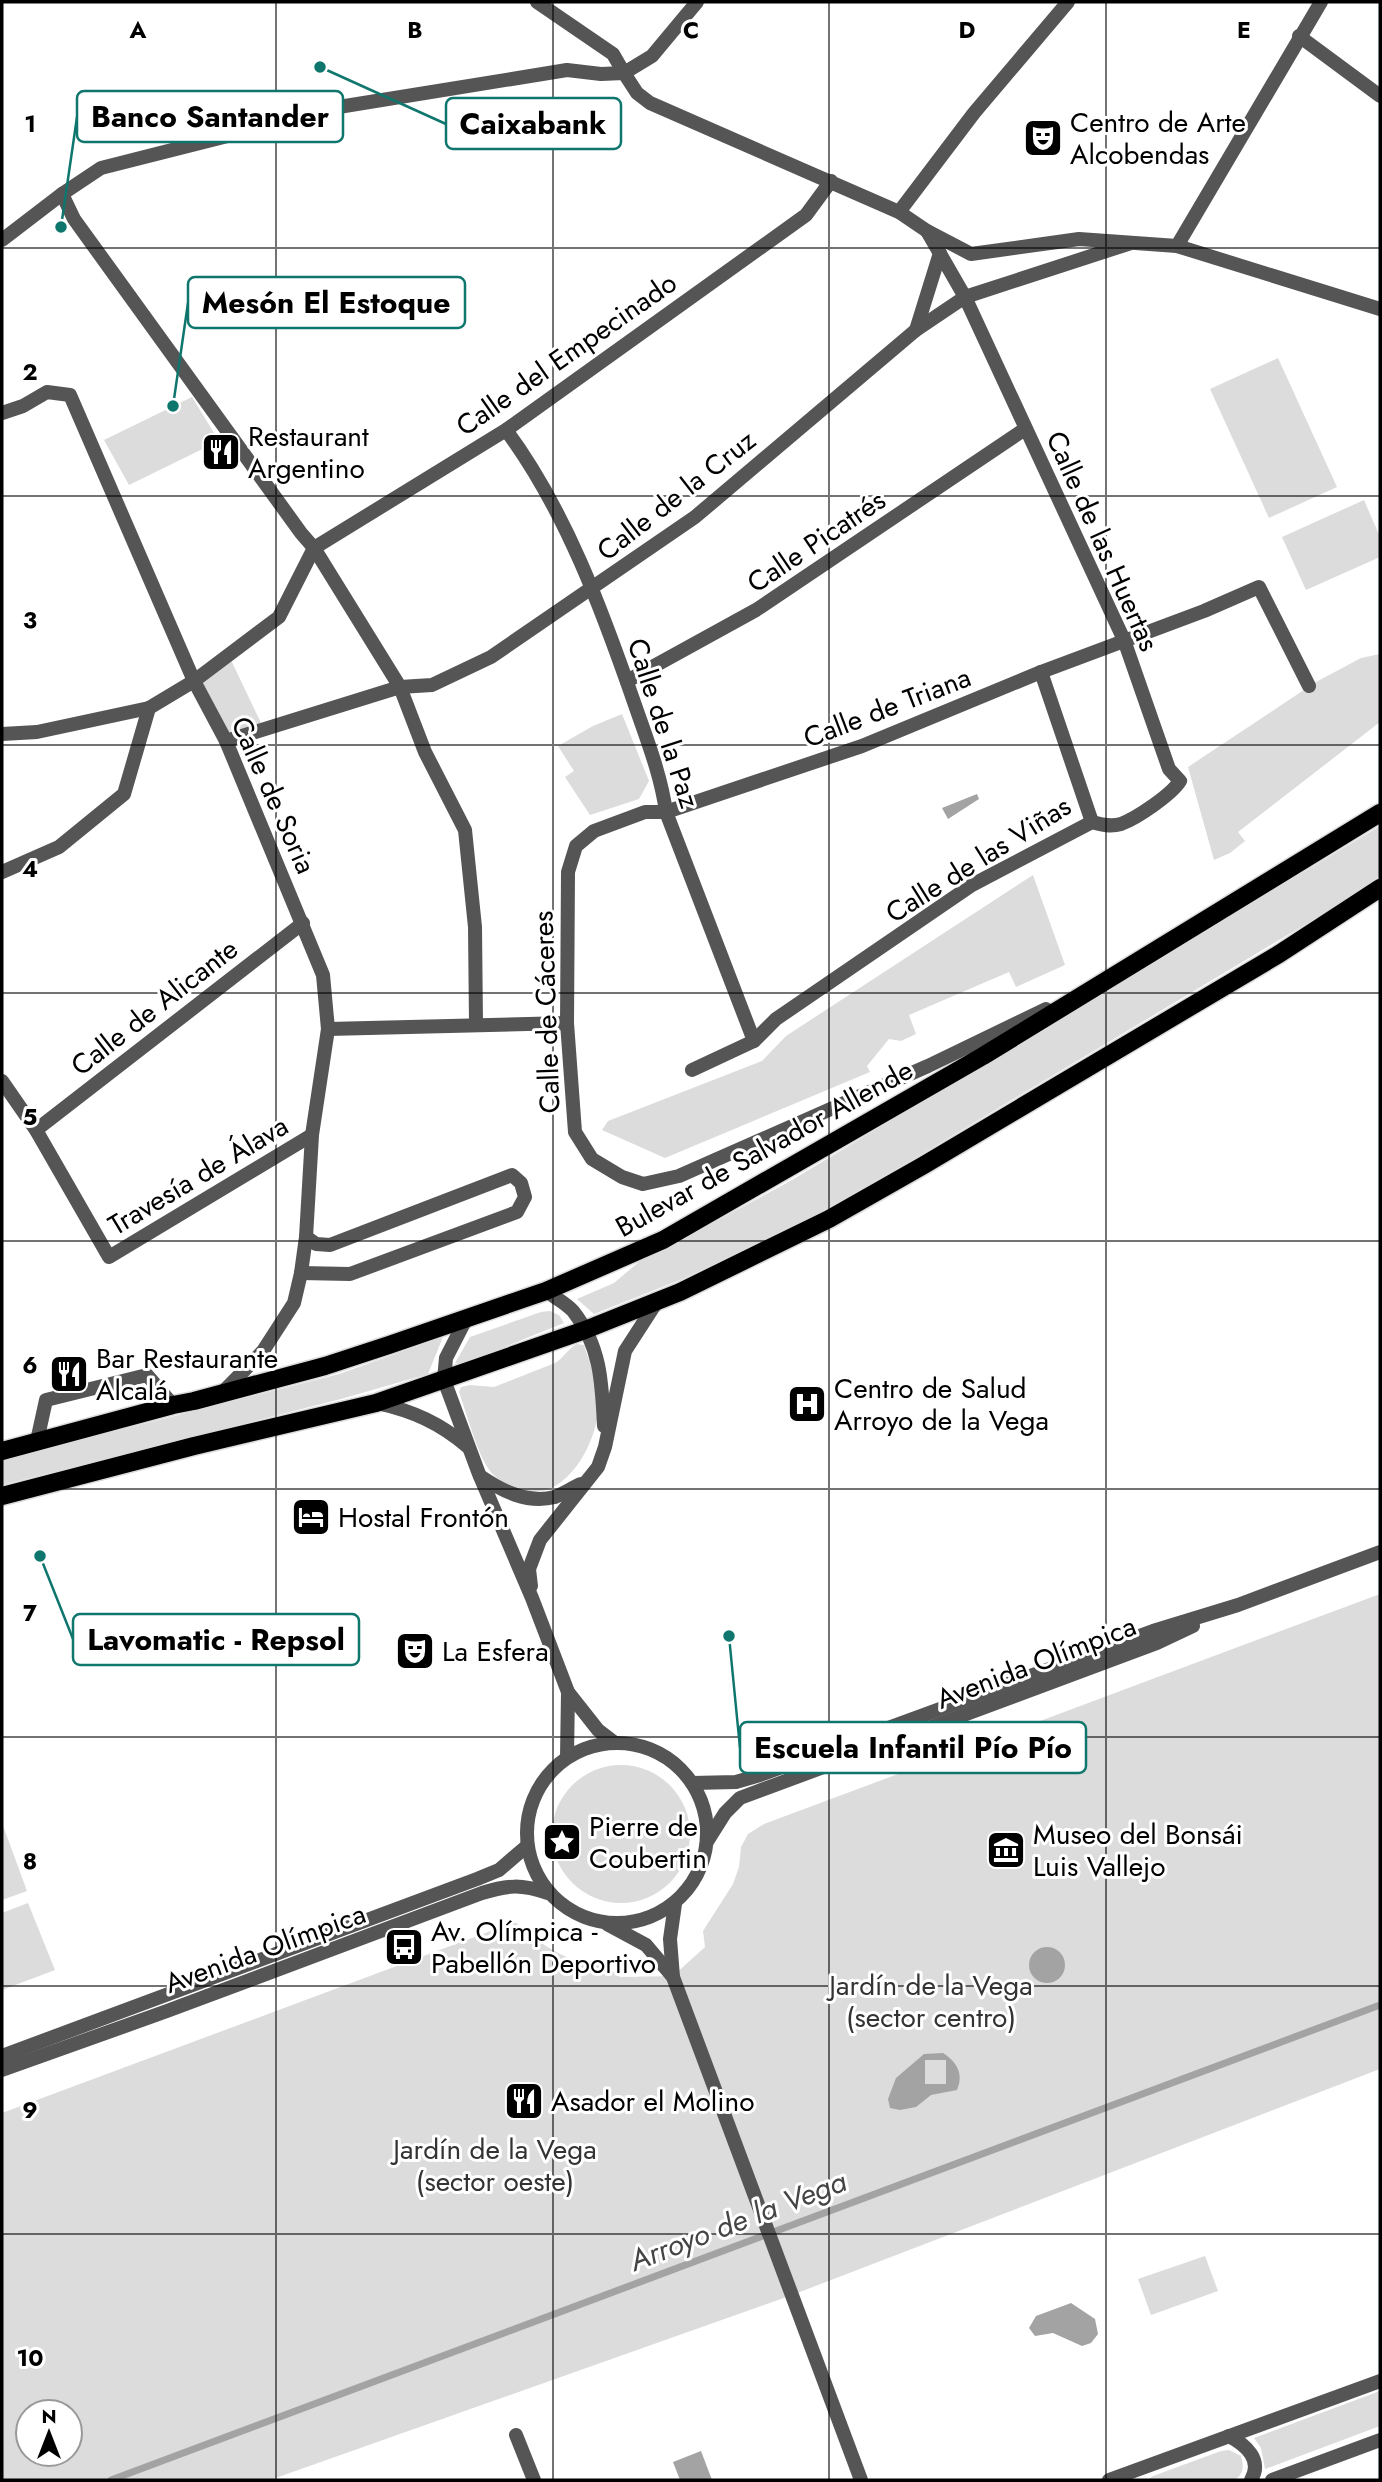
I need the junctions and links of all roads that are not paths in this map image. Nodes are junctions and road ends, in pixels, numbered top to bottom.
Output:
1 (537, 2) edge
2 (697, 2) edge
3 (1068, 2) edge
4 (1321, 2) edge
5 (1299, 36) junction
6 (624, 73) junction
7 (1380, 96) edge
8 (831, 181) junction
9 (62, 194) junction
10 (899, 212) junction
11 (926, 231) junction
12 (2, 240) edge
13 (1132, 243) junction
14 (1177, 246) junction
15 (940, 253) junction
16 (965, 297) junction
17 (1380, 309) edge
18 (916, 330) junction
19 (2, 413) edge
20 (1025, 429) junction
21 (506, 430) junction
22 (314, 548) junction
23 (592, 590) junction
24 (1124, 640) junction
25 (1041, 672) junction
26 (194, 681) junction
27 (627, 681) junction
28 (1309, 686) dead end
29 (400, 687) junction
30 (149, 708) junction
31 (2, 734) edge
32 (226, 740) junction
33 (666, 812) junction
34 (1380, 813) edge
35 (1092, 822) junction
36 (2, 872) edge
37 (1380, 888) edge
38 (303, 923) junction
39 (1117, 975) junction
40 (567, 1023) junction
41 (476, 1024) junction
42 (328, 1029) junction
43 (754, 1041) junction
44 (692, 1070) dead end
45 (2, 1081) edge
46 (36, 1130) junction
47 (312, 1135) junction
48 (306, 1237) junction
49 (301, 1273) junction
50 (546, 1291) junction
51 (658, 1300) junction
52 (467, 1317) junction
53 (585, 1330) junction
54 (444, 1380) junction
55 (223, 1392) junction
56 (376, 1403) junction
57 (173, 1405) junction
58 (37, 1441) junction
59 (468, 1447) junction
60 (605, 1447) junction
61 (2, 1451) edge
62 (479, 1474) junction
63 (585, 1482) junction
64 (2, 1496) edge
65 (1380, 1552) edge
66 (532, 1598) junction
67 (1238, 1605) junction
68 (568, 1692) junction
69 (615, 1743) junction
70 (568, 1758) junction
71 (692, 1783) junction
72 (708, 1840) junction
73 (527, 1846) junction
74 (548, 1893) junction
75 (675, 1903) junction
76 (606, 1923) junction
77 (673, 1976) junction
78 (2, 2056) edge
79 (2, 2070) edge
80 (1380, 2381) edge
81 (516, 2435) dead end
82 (1229, 2436) junction
83 (1380, 2440) edge
84 (1138, 2474) edge
85 (534, 2480) edge
86 (860, 2480) edge
87 (1110, 2480) edge
88 (1251, 2480) edge
89 (1272, 2480) edge

1 - 6 street
2 - 6 street
3 - 10 street
4 - 5 street
5 - 7 street
5 - 14 street
6 - 8 street
6 - 9 street
8 - 10 street
8 - 21 street, Calle del Empecinado
9 - 12 street
9 - 22 street
10 - 11 street
11 - 13 street
11 - 15 street, Calle de las Huertas
13 - 14 street
13 - 16 street, Calle de la Cruz
14 - 17 street
15 - 16 street, Calle de las Huertas
15 - 18 street
16 - 18 street, Calle de la Cruz
16 - 20 street, Calle de las Huertas
18 - 23 street, Calle de la Cruz
19 - 26 street, Calle de Soria
20 - 24 street, Calle de las Huertas
20 - 27 street, Calle Picatrés
21 - 22 street, Calle del Empecinado
21 - 23 street, Calle de la Paz
22 - 26 street
22 - 29 street
23 - 27 street, Calle de la Paz
23 - 29 street, Calle de la Cruz
24 - 25 street, Calle de Triana
24 - 28 street, Calle de Triana
24 - 35 street, Calle de las Huertas
25 - 33 street, Calle de Triana
25 - 35 street, Calle de las Viñas
26 - 30 street
26 - 32 street, Calle de Soria
27 - 33 street, Calle de la Paz
29 - 32 street, Calle de la Cruz
29 - 41 street
30 - 31 street
30 - 36 street
32 - 38 street, Calle de Soria
33 - 40 street, Calle de Cáceres
33 - 43 street, Calle de la Paz
34 - 39 main road, Bulevar de Salvador Allende
35 - 43 street, Calle de las Viñas
37 - 51 main road
38 - 42 street, Calle de Soria
38 - 46 street, Calle de Alicante
39 - 40 street, Calle de Cáceres
39 - 50 main road, Bulevar de Salvador Allende
40 - 41 street
41 - 42 street
42 - 47 street, Calle de Soria
43 - 44 street, Calle de las Viñas
45 - 46 street
46 - 47 street, Travesía de Álava
47 - 48 street, Calle de Soria
48 - 49 street, Calle de Soria
48 - 49 street
49 - 55 street, Calle de Soria
50 - 52 main road, Bulevar de Salvador Allende
50 - 53 street
51 - 53 main road
51 - 60 street
52 - 54 street
52 - 55 main road, Bulevar de Salvador Allende
53 - 54 main road
53 - 60 street
54 - 56 main road
54 - 59 street
55 - 57 main road, Bulevar de Salvador Allende
56 - 59 street
56 - 64 main road
57 - 58 main road, Bulevar de Salvador Allende
57 - 58 street
58 - 61 main road, Bulevar de Salvador Allende
59 - 62 street
60 - 63 street
62 - 63 street
62 - 66 street
63 - 66 street
65 - 67 street, Avenida Olímpica
66 - 68 street
67 - 71 street, Avenida Olímpica
67 - 72 street, Avenida Olímpica
68 - 69 street
68 - 70 street
69 - 70 street
69 - 71 street
70 - 73 street
71 - 72 street
72 - 75 street
73 - 74 street
73 - 78 street, Avenida Olímpica
74 - 76 street
74 - 79 street, Avenida Olímpica
75 - 76 street
75 - 77 street
76 - 77 street
77 - 86 street
80 - 82 street
81 - 85 street
82 - 84 street
82 - 88 street
83 - 89 street
84 - 87 street

